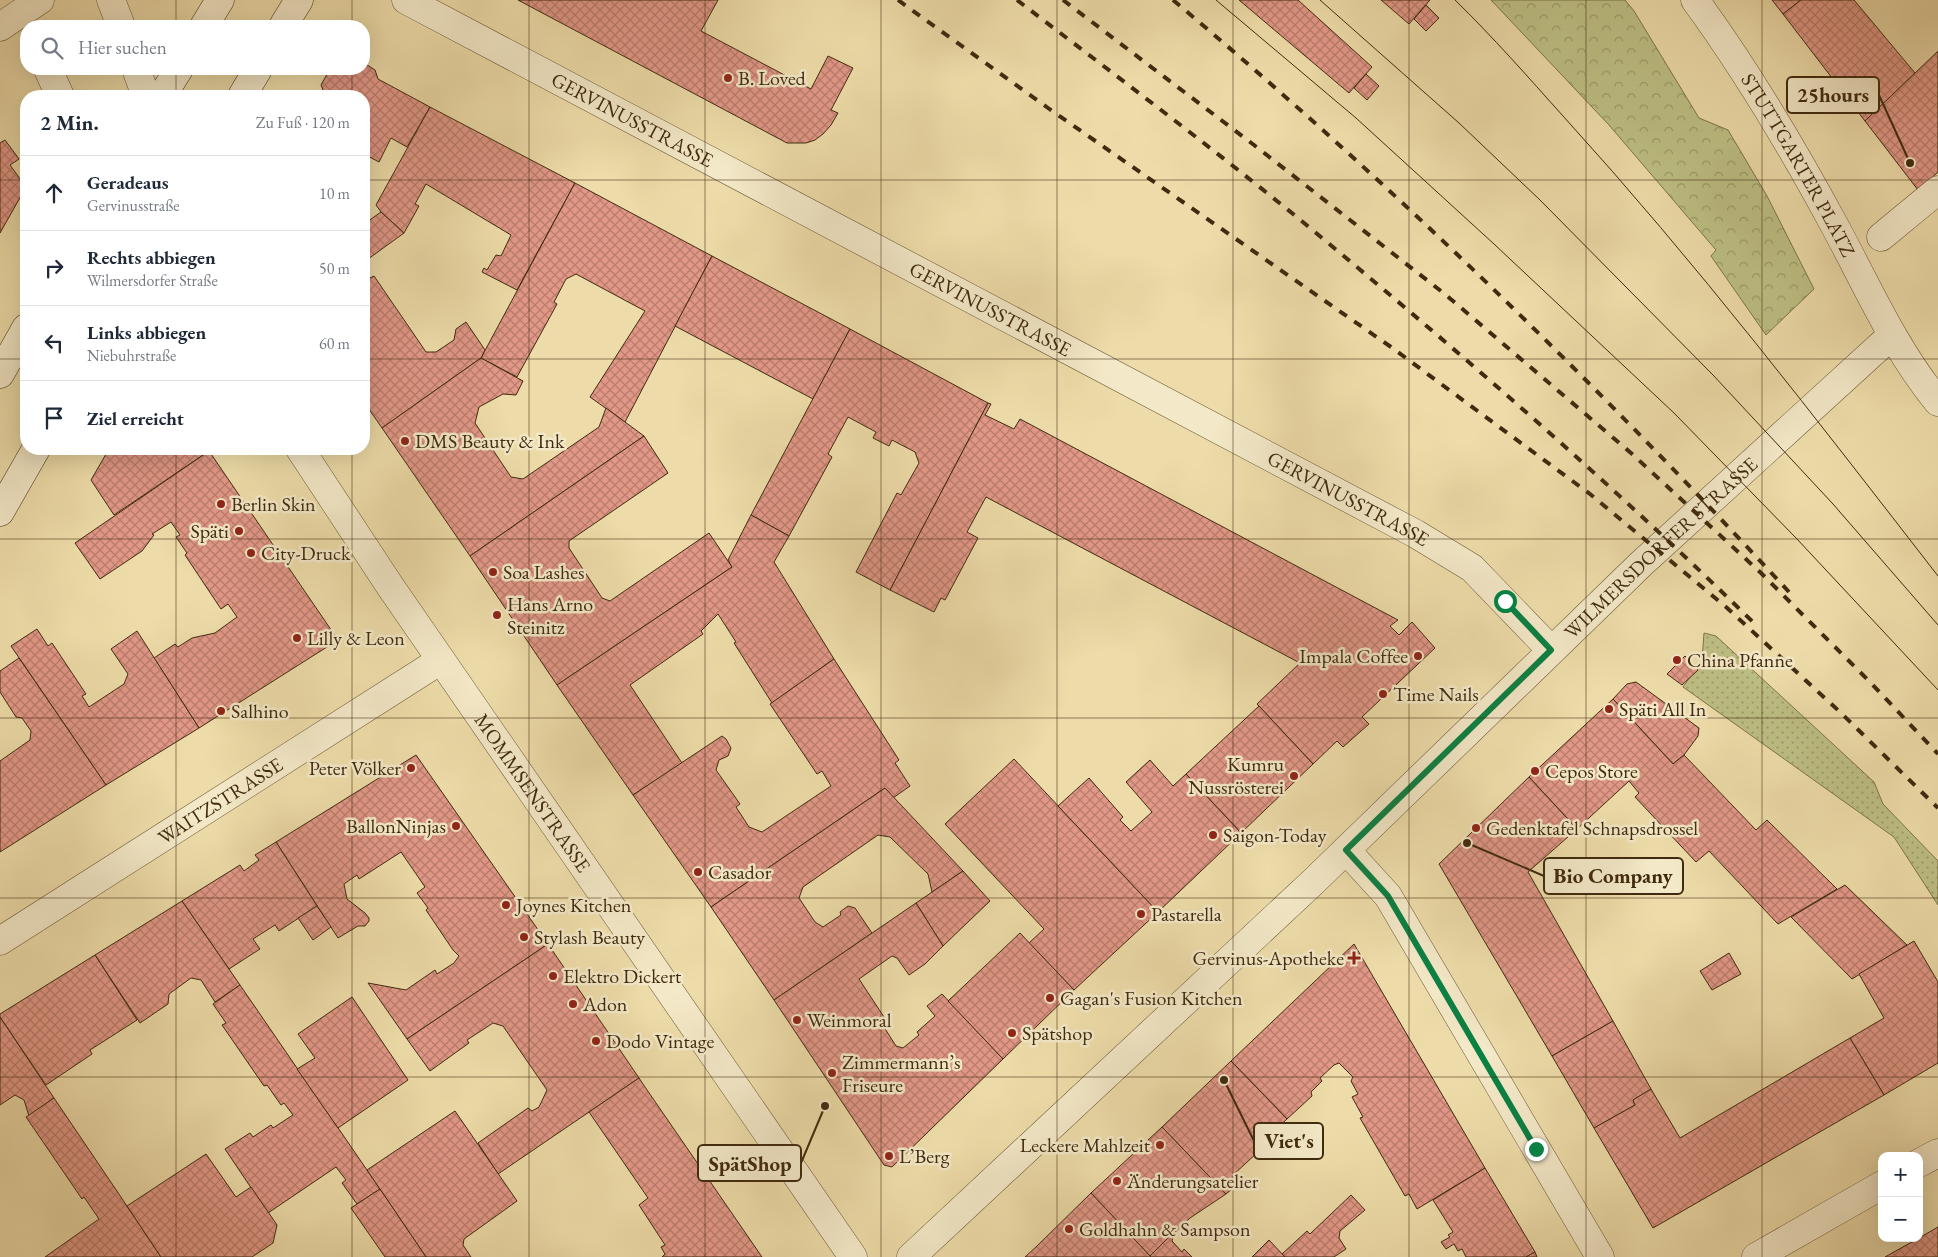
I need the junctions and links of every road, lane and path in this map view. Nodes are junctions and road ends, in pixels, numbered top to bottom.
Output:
1 (111, 0) edge
2 (220, 0) edge
3 (299, 0) edge
4 (406, 0) edge
5 (1695, 0) edge
6 (29, 9) edge
7 (119, 20) edge
8 (208, 20) edge
9 (287, 20) edge
10 (0, 27) edge
11 (51, 75) edge
12 (138, 75) edge
13 (175, 75) edge
14 (254, 75) edge
15 (57, 90) edge
16 (144, 90) edge
17 (166, 90) edge
18 (246, 90) edge
19 (1938, 190) edge
20 (1881, 237) dead end
21 (1892, 335) junction
22 (20, 339) edge
23 (0, 374) edge
24 (1938, 402) edge
25 (33, 455) edge
26 (304, 455) edge
27 (0, 512) edge
28 (1551, 650) junction
29 (441, 660) junction
30 (1346, 850) junction
31 (0, 941) edge
32 (1938, 1153) edge
33 (1923, 1161) edge
34 (1878, 1187) edge
35 (853, 1257) edge
36 (911, 1257) edge
37 (1600, 1257) edge
38 (1756, 1257) edge

1 - 7 street
2 - 8 street
3 - 9 street
4 - 28 street, GERVINUSSTRASSE
5 - 21 street, STUTTGARTER PLATZ
6 - 10 street
11 - 15 street
12 - 16 street
13 - 17 street
14 - 18 street
19 - 20 street
21 - 24 street, STUTTGARTER PLATZ
21 - 28 street, WILMERSDORFER STRASSE
22 - 23 street
25 - 27 street
26 - 29 street, MOMMSENSTRASSE
28 - 30 street, WILMERSDORFER STRASSE
29 - 31 street, WAITZSTRASSE
29 - 35 street, MOMMSENSTRASSE
30 - 36 street, WILMERSDORFER STRASSE
30 - 37 street
32 - 33 street
34 - 38 street

